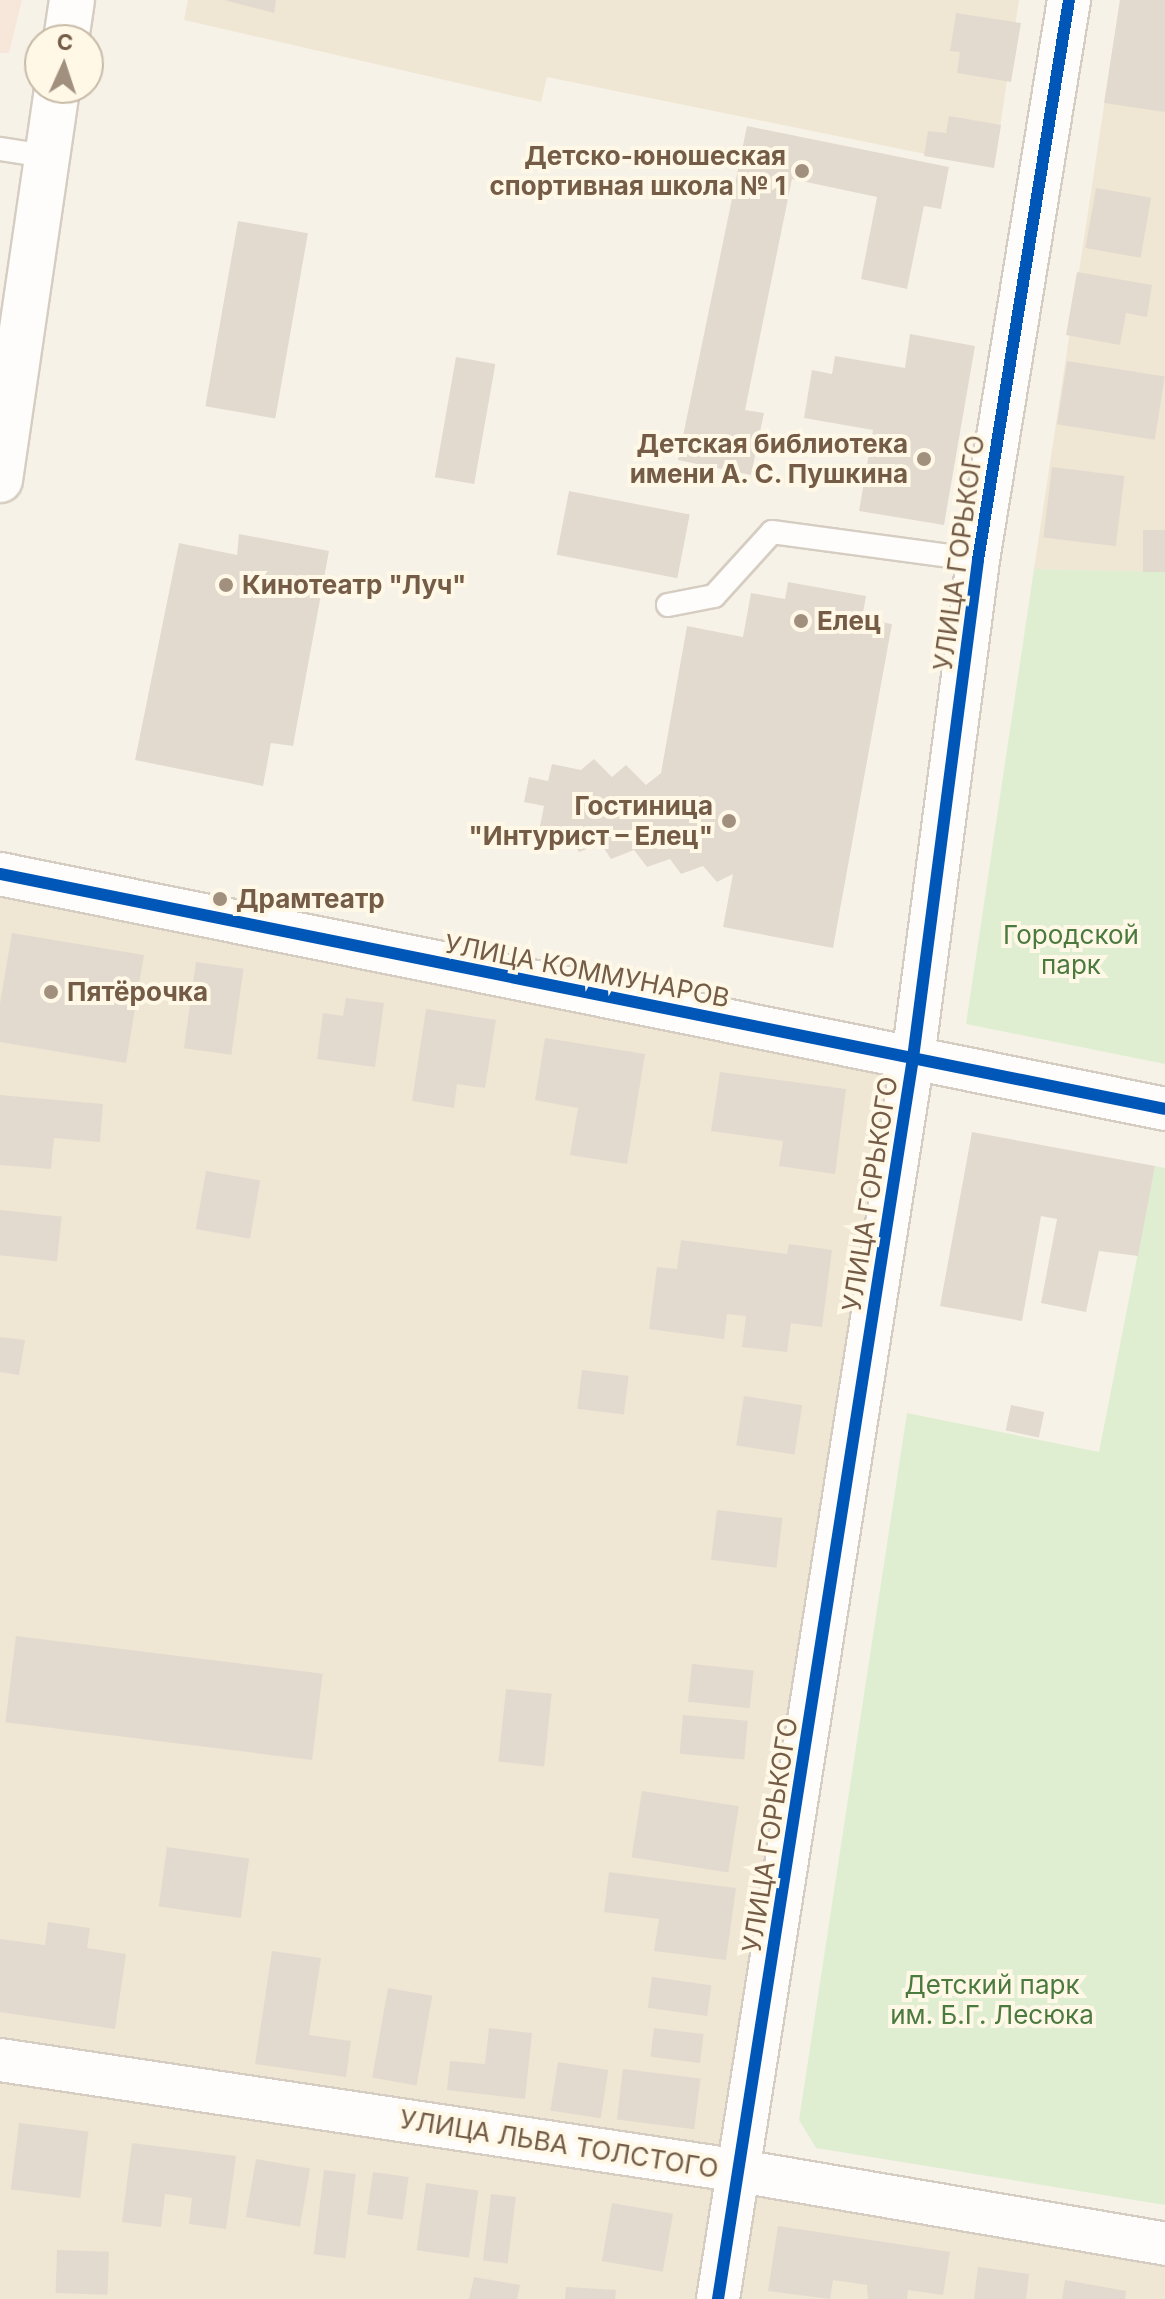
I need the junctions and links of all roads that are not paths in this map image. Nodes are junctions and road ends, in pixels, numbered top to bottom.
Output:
1 (72, 0) edge
2 (1069, 0) edge
3 (68, 24) edge
4 (54, 104) edge
5 (0, 149) edge
6 (46, 156) junction
7 (0, 480) edge
8 (978, 560) junction
9 (668, 605) dead end
10 (0, 874) edge
11 (913, 1058) junction
12 (1165, 1109) edge
13 (0, 2060) edge
14 (740, 2171) junction
15 (1165, 2244) edge
16 (718, 2299) edge

1 - 3 main road
2 - 8 street, УЛИЦА ГОРЬКОГО
4 - 6 main road
5 - 6 lane
6 - 7 main road
8 - 9 lane
8 - 11 street, УЛИЦА ГОРЬКОГО
10 - 11 street, УЛИЦА КОММУНАРОВ
11 - 12 street, УЛИЦА КОММУНАРОВ
11 - 14 street, УЛИЦА ГОРЬКОГО
13 - 14 street, УЛИЦА ЛЬВА ТОЛСТОГО
14 - 15 street, УЛИЦА ЛЬВА ТОЛСТОГО
14 - 16 street, УЛИЦА ГОРЬКОГО

